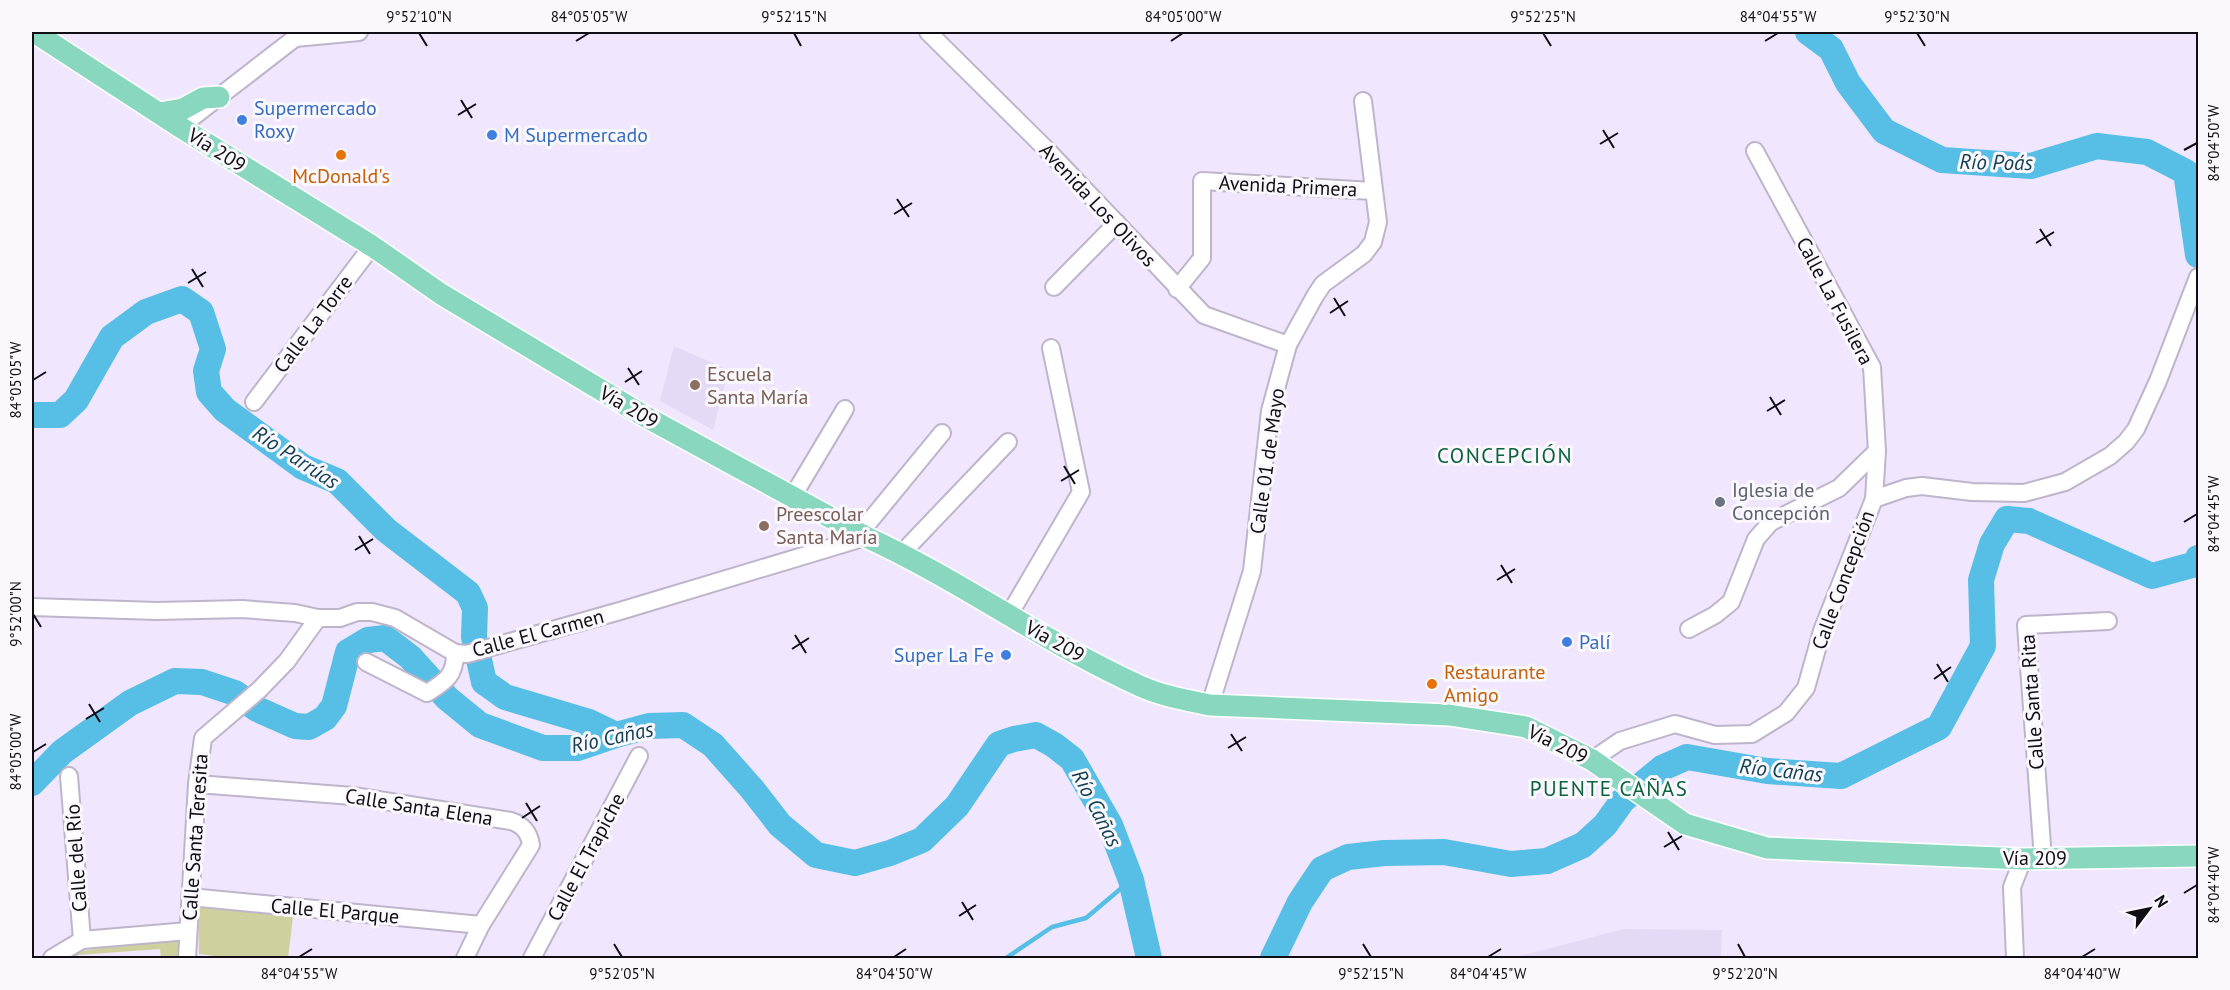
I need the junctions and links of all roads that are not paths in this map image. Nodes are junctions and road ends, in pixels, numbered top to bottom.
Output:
1 (34, 32) edge
2 (359, 32) edge
3 (928, 32) edge
4 (296, 35) edge
5 (32, 36) edge
6 (219, 97) junction
7 (1363, 101) dead end
8 (159, 113) junction
9 (180, 127) junction
10 (1755, 151) dead end
11 (1373, 191) junction
12 (1117, 223) junction
13 (372, 246) junction
14 (2199, 277) edge
15 (1054, 287) dead end
16 (1177, 289) junction
17 (1288, 345) junction
18 (1051, 348) dead end
19 (254, 402) dead end
20 (845, 409) dead end
21 (942, 433) dead end
22 (1008, 442) dead end
23 (1877, 451) junction
24 (793, 496) junction
25 (1874, 499) junction
26 (863, 535) junction
27 (902, 553) junction
28 (32, 607) edge
29 (1009, 615) junction
30 (318, 618) junction
31 (2108, 621) dead end
32 (1689, 629) dead end
33 (461, 653) junction
34 (366, 662) dead end
35 (1210, 705) junction
36 (639, 756) dead end
37 (1592, 760) junction
38 (69, 776) dead end
39 (197, 784) junction
40 (2199, 856) edge
41 (2033, 859) junction
42 (190, 897) junction
43 (481, 925) junction
44 (188, 931) junction
45 (82, 940) junction
46 (52, 958) edge
47 (187, 958) edge
48 (465, 958) edge
49 (532, 958) edge
50 (2015, 958) edge

1 - 5 street
1 - 8 main road, Vía 209
2 - 4 street
3 - 12 street, Avenida Los Olivos
4 - 6 street
6 - 8 main road
6 - 9 street
7 - 11 street, Calle 01 de Mayo
8 - 9 main road, Vía 209
9 - 13 main road, Vía 209
10 - 23 street, Calle La Fusilera
11 - 16 street, Avenida Primera
11 - 17 street, Calle 01 de Mayo
12 - 15 street
12 - 16 street, Avenida Los Olivos
13 - 19 street, Calle La Torre
13 - 24 main road, Vía 209
14 - 25 street, Calle Concepción
16 - 17 street, Avenida Los Olivos
17 - 35 street, Calle 01 de Mayo
18 - 29 street
20 - 24 street
21 - 26 street
22 - 27 street
23 - 25 street, Calle La Fusilera
23 - 32 street
24 - 26 main road, Vía 209
25 - 37 street, Calle Concepción
26 - 27 main road, Vía 209
26 - 33 street, Calle El Carmen
27 - 29 main road, Vía 209
28 - 30 street, Calle El Carmen
29 - 35 main road, Vía 209
30 - 33 street, Calle El Carmen
30 - 39 street, Calle Santa Teresita
31 - 41 street, Calle Santa Rita
33 - 34 street
35 - 37 main road, Vía 209
36 - 49 street, Calle El Trapiche
37 - 41 main road, Vía 209
38 - 45 street, Calle del Río
39 - 42 street, Calle Santa Teresita
39 - 43 street, Calle Santa Elena
40 - 41 main road, Vía 209
41 - 50 street
42 - 43 street, Calle El Parque
42 - 44 street, Calle Santa Teresita
43 - 48 street, Calle Santa Elena
44 - 45 street
44 - 47 street, Calle Santa Teresita
45 - 46 street

